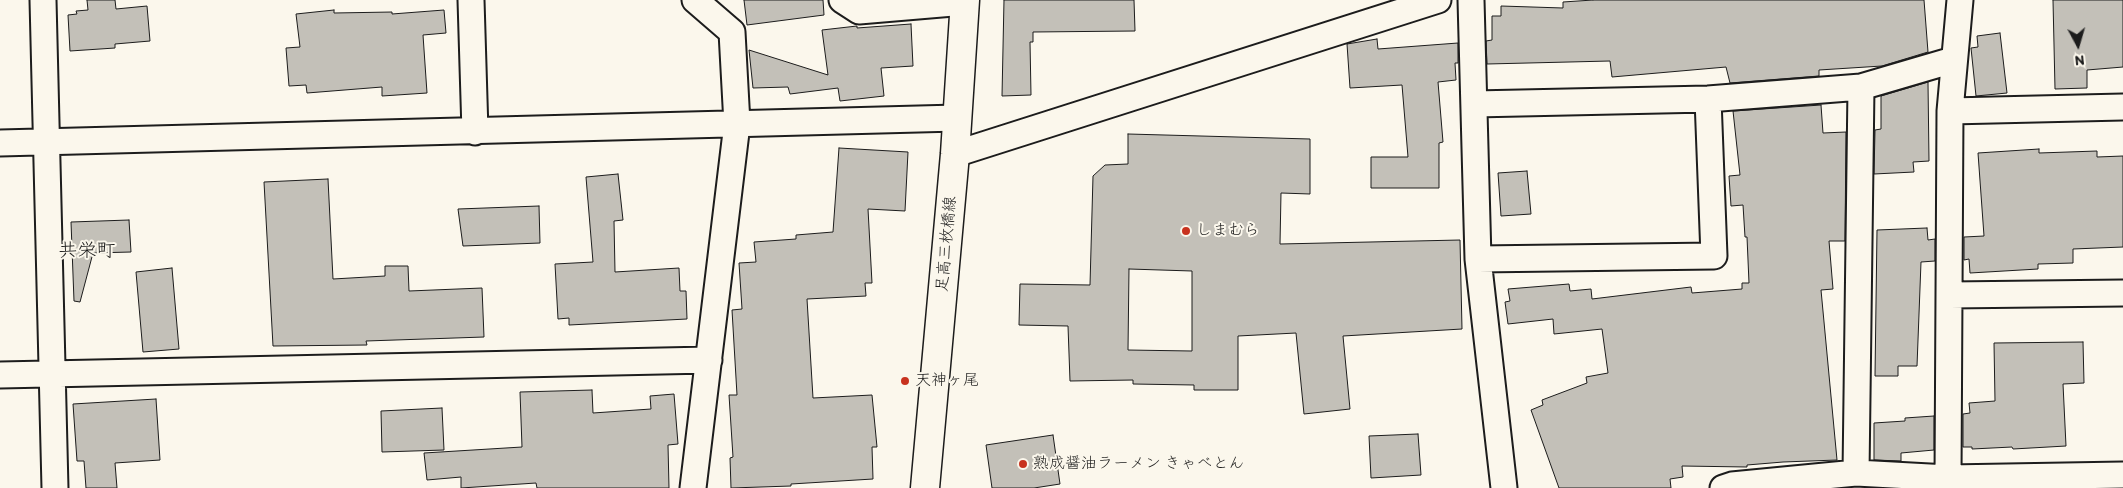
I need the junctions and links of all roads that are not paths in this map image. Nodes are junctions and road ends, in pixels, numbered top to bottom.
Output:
1 (43, 0) edge
2 (471, 0) edge
3 (695, 0) edge
4 (842, 0) edge
5 (1438, 0) edge
6 (1471, 0) edge
7 (1960, 0) edge
8 (965, 1) edge
9 (1953, 60) junction
10 (1860, 87) junction
11 (1708, 99) junction
12 (1474, 104) junction
13 (2123, 107) edge
14 (1950, 111) junction
15 (957, 118) junction
16 (737, 124) junction
17 (475, 132) junction
18 (45, 141) junction
19 (0, 143) edge
20 (955, 154) junction
21 (1478, 259) junction
22 (2123, 294) edge
23 (1950, 295) junction
24 (708, 360) junction
25 (52, 373) junction
26 (0, 375) edge
27 (1856, 473) junction
28 (2123, 475) edge
29 (1948, 478) junction
30 (1730, 487) edge
31 (54, 488) edge
32 (693, 488) edge
33 (925, 488) edge
34 (1504, 488) edge

1 - 18 street
2 - 17 street
3 - 16 street
4 - 8 street
5 - 20 street
6 - 12 street
7 - 9 street
8 - 15 main road, 足高三枚橋線
9 - 10 street
9 - 14 street
10 - 11 street
10 - 27 street
11 - 12 street
11 - 21 street
12 - 21 street
13 - 14 street
14 - 23 street
15 - 16 street
15 - 20 main road, 足高三枚橋線
16 - 17 street
16 - 24 street
17 - 18 street
18 - 19 street
18 - 25 street
20 - 33 main road, 足高三枚橋線
21 - 34 street
22 - 23 street
23 - 29 street
24 - 25 street
24 - 32 street
25 - 26 street
25 - 31 street
27 - 29 street
27 - 30 street
28 - 29 street

